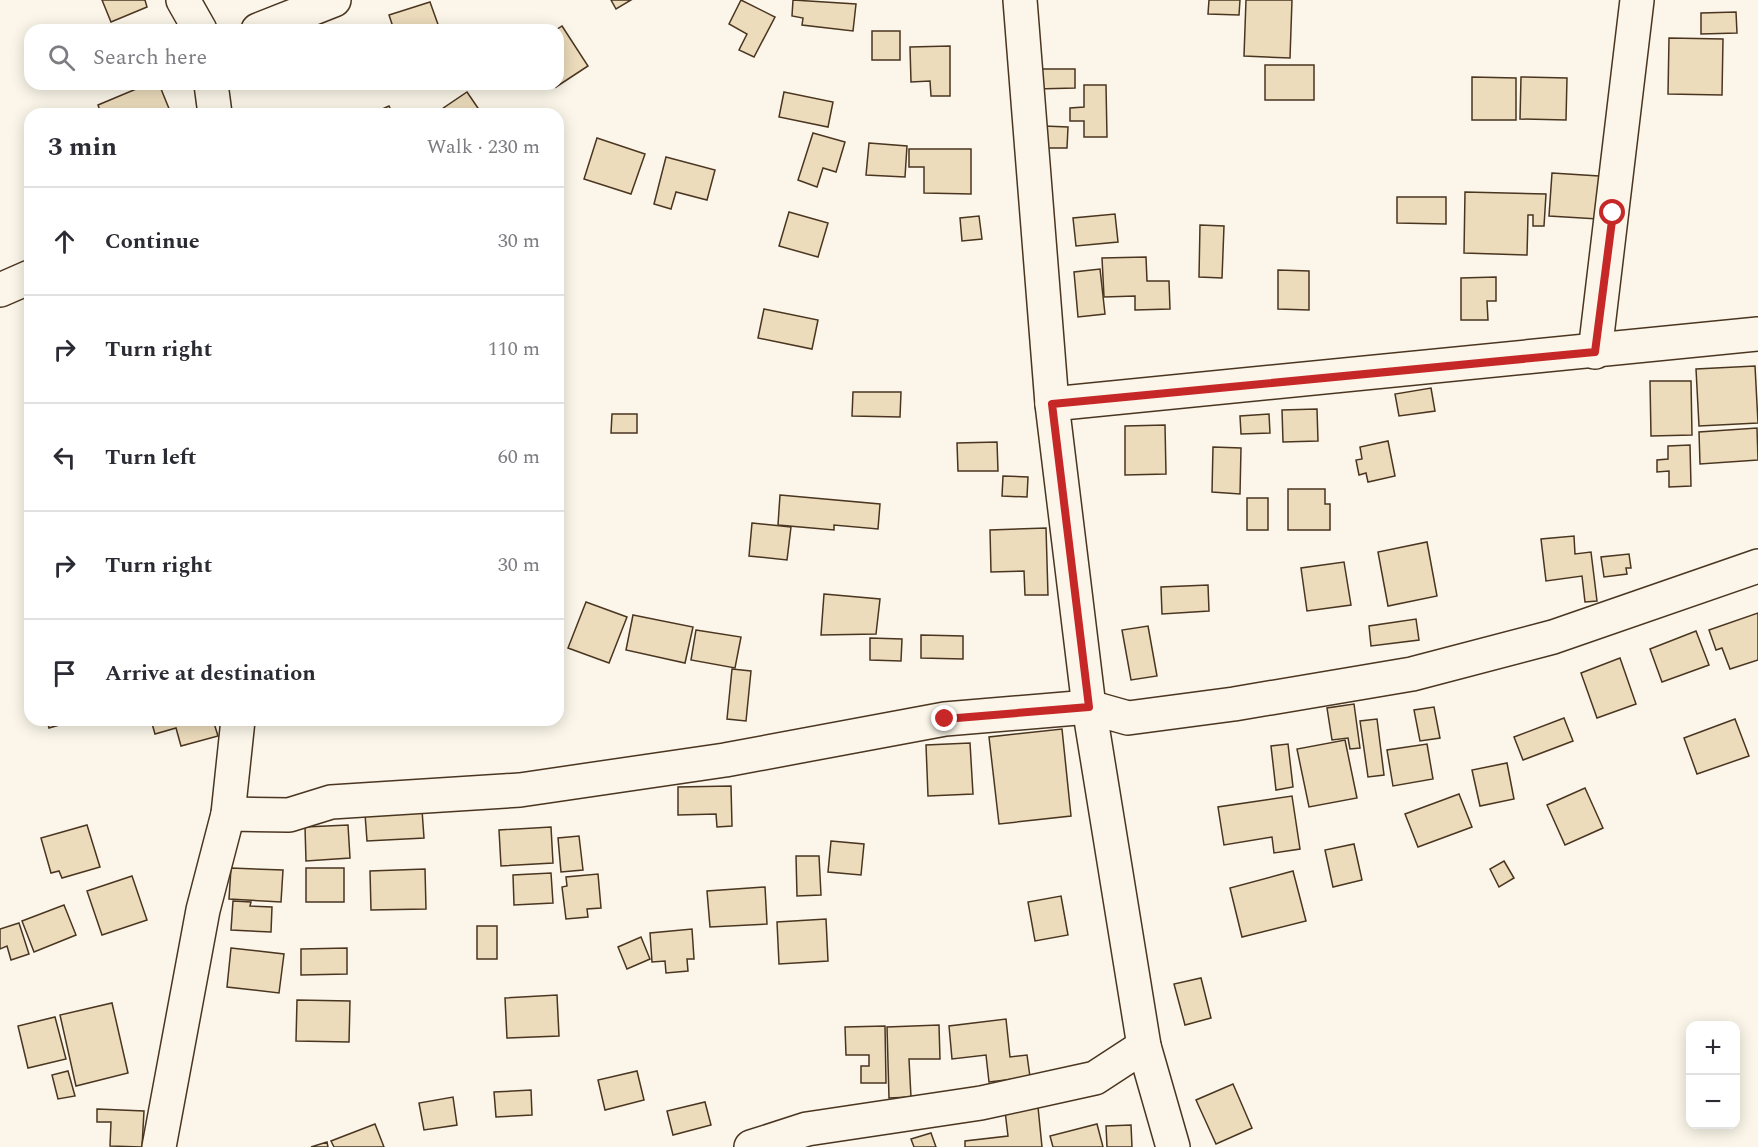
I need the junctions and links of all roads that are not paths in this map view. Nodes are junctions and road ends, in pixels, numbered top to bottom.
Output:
1 (183, 0) edge
2 (334, 0) edge
3 (1020, 0) edge
4 (1637, 0) edge
5 (197, 24) edge
6 (273, 24) edge
7 (212, 90) edge
8 (214, 108) edge
9 (24, 280) edge
10 (0, 290) edge
11 (1758, 334) edge
12 (1595, 352) junction
13 (1052, 404) junction
14 (1758, 566) edge
15 (1089, 707) junction
16 (237, 726) edge
17 (228, 814) junction
18 (1144, 1046) junction
19 (159, 1147) edge
20 (751, 1147) edge
21 (1173, 1147) edge

1 - 5 street
2 - 6 street
3 - 13 street
4 - 12 street
7 - 8 street
9 - 10 street
11 - 12 street
12 - 13 street
13 - 15 street
14 - 15 street
15 - 17 street
15 - 18 street
16 - 17 street
17 - 19 street
18 - 20 street
18 - 21 street

